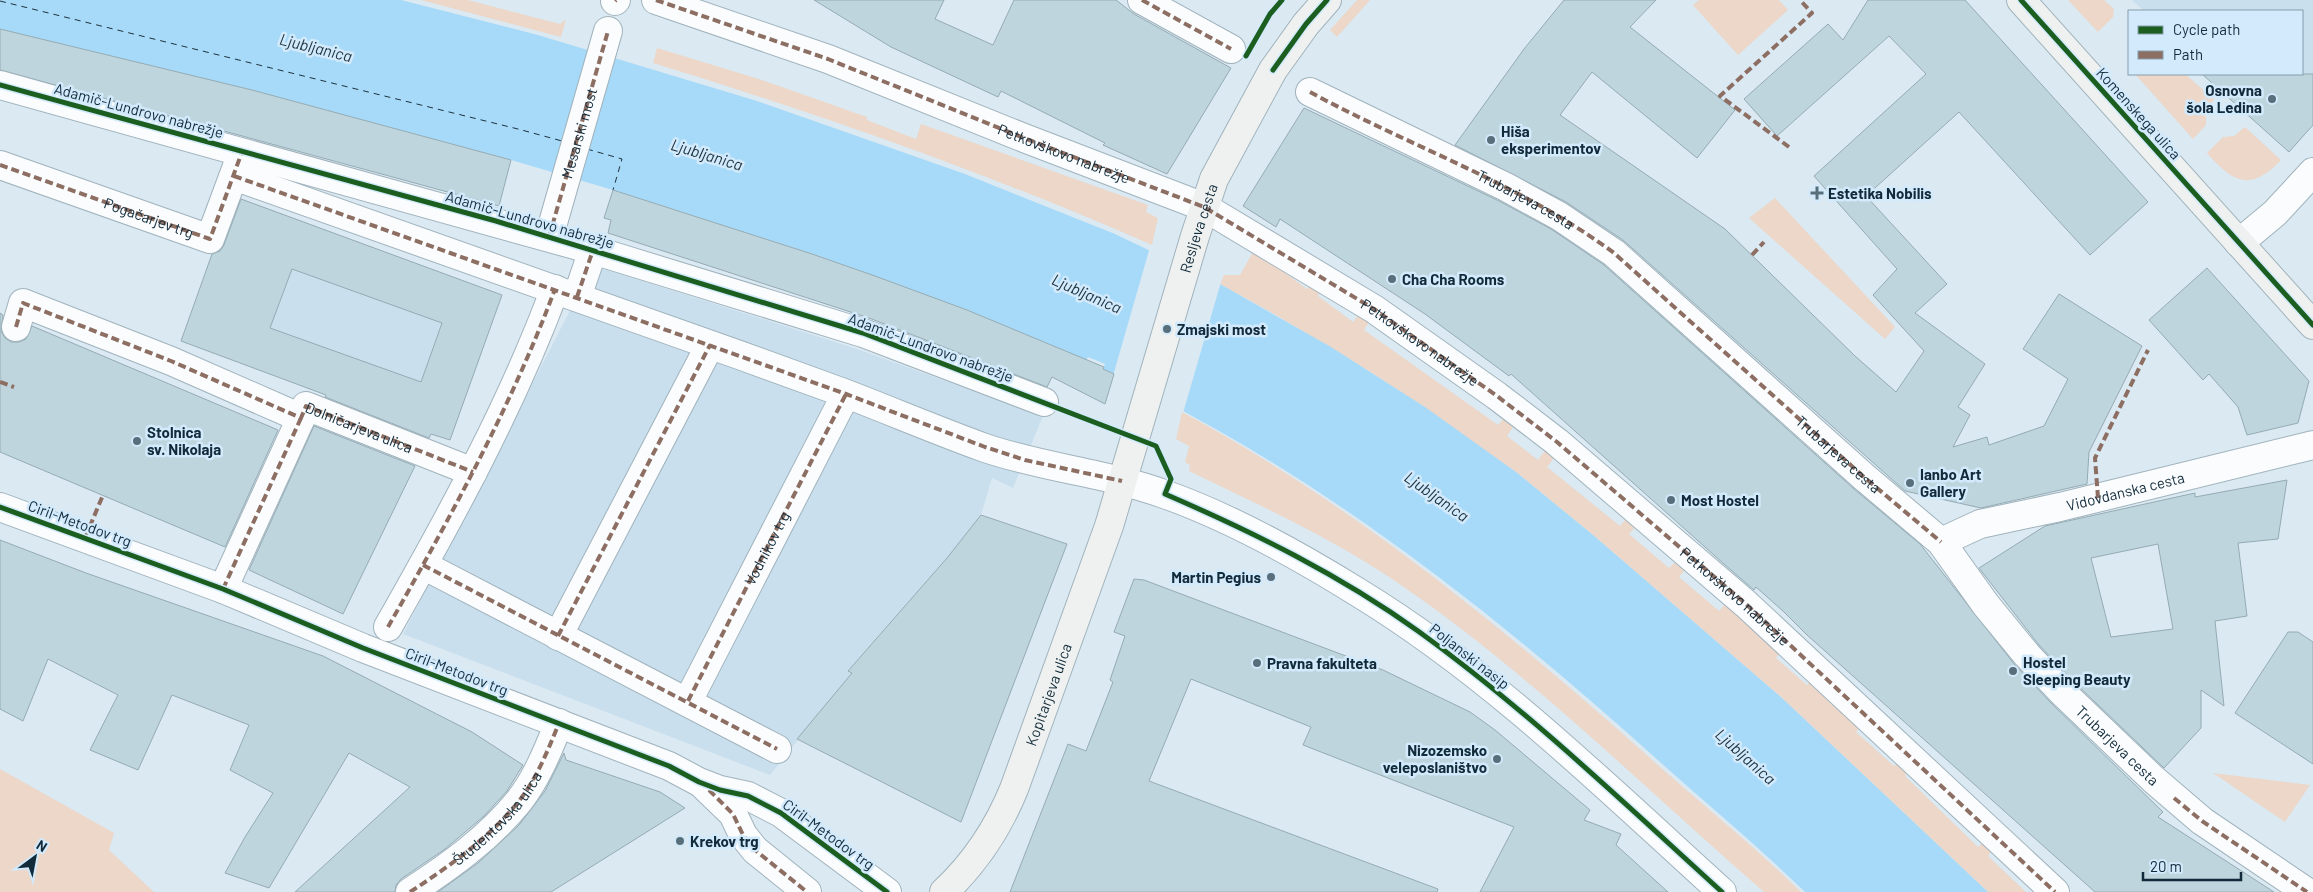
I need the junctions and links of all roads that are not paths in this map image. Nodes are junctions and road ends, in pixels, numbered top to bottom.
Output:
1 (656, 0) edge
2 (1142, 0) edge
3 (1327, 0) edge
4 (2021, 0) edge
5 (608, 31) dead end
6 (1231, 49) dead end
7 (0, 85) edge
8 (1310, 92) dead end
9 (238, 164) junction
10 (0, 165) edge
11 (2313, 172) edge
12 (1204, 207) junction
13 (549, 237) junction
14 (2239, 243) junction
15 (593, 250) junction
16 (566, 293) junction
17 (2313, 325) edge
18 (16, 327) dead end
19 (710, 345) junction
20 (846, 394) junction
21 (1044, 402) dead end
22 (301, 418) junction
23 (2313, 445) edge
24 (473, 472) junction
25 (1122, 481) junction
26 (0, 506) edge
27 (1941, 542) junction
28 (423, 565) junction
29 (223, 589) junction
30 (388, 627) dead end
31 (558, 636) junction
32 (688, 701) junction
33 (559, 723) junction
34 (777, 749) dead end
35 (699, 782) junction
36 (410, 892) edge
37 (807, 892) edge
38 (886, 892) edge
39 (944, 892) edge
40 (1722, 892) edge
41 (2055, 892) edge
42 (2307, 892) edge

1 - 12 street, Petkovškovo nabrežje
2 - 6 street
3 - 12 main road, Resljeva cesta
4 - 14 main road, Komenskega ulica
5 - 13 street, Mesarski most
7 - 9 street, Adamič-Lundrovo nabrežje
8 - 27 street, Trubarjeva cesta
9 - 10 street, Pogačarjev trg
9 - 13 street, Adamič-Lundrovo nabrežje
9 - 16 street, Adamič-Lundrovo nabrežje
11 - 14 street
12 - 25 main road, Resljeva cesta
12 - 41 street, Petkovškovo nabrežje
13 - 15 street, Adamič-Lundrovo nabrežje
14 - 17 main road, Komenskega ulica
15 - 16 street
15 - 21 street, Adamič-Lundrovo nabrežje
16 - 19 street, Adamič-Lundrovo nabrežje
16 - 24 street
18 - 22 street, Dolničarjeva ulica
19 - 20 street, Adamič-Lundrovo nabrežje
19 - 31 street
20 - 25 street, Adamič-Lundrovo nabrežje
20 - 32 street, Vodnikov trg
22 - 24 street, Dolničarjeva ulica
22 - 29 street
23 - 27 street, Vidovdanska cesta
24 - 28 street
25 - 39 main road, Kopitarjeva ulica
25 - 40 street, Poljanski nasip
26 - 29 street, Ciril-Metodov trg
27 - 42 street, Trubarjeva cesta
28 - 30 street
28 - 31 street
29 - 33 street, Ciril-Metodov trg
31 - 32 street
32 - 34 street
33 - 35 street, Ciril-Metodov trg
33 - 36 street, Študentovska ulica
35 - 37 street, Ciril-Metodov trg
35 - 38 street, Ciril-Metodov trg

